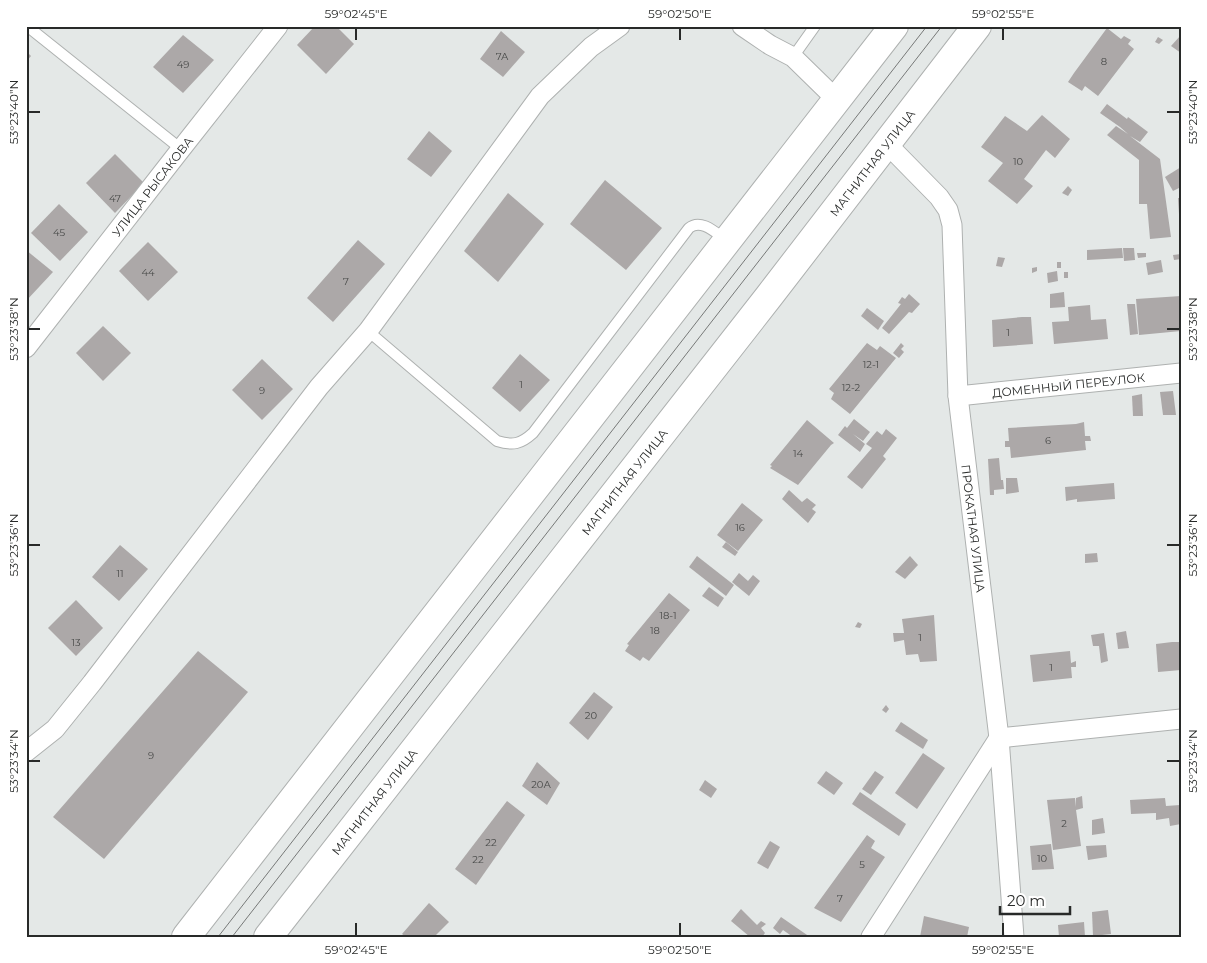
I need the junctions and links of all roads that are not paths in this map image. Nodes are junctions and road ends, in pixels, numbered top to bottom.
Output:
1 (27, 26) edge
2 (278, 26) edge
3 (620, 26) edge
4 (742, 26) edge
5 (815, 26) edge
6 (894, 26) edge
7 (977, 26) edge
8 (793, 57) junction
9 (836, 100) junction
10 (887, 144) junction
11 (181, 149) junction
12 (728, 241) junction
13 (368, 331) junction
14 (26, 348) edge
15 (1181, 374) edge
16 (958, 396) junction
17 (1181, 719) edge
18 (998, 738) junction
19 (26, 752) edge
20 (186, 937) edge
21 (268, 937) edge
22 (871, 937) edge
23 (1014, 937) edge

1 - 11 lane
2 - 11 street, УЛИЦА РЫСАКОВА
3 - 13 street
4 - 8 street
5 - 8 lane
6 - 9 main road
7 - 10 main road, МАГНИТНАЯ УЛИЦА
8 - 9 street
9 - 12 main road
10 - 16 street, ПРОКАТНАЯ УЛИЦА
10 - 21 main road, МАГНИТНАЯ УЛИЦА
11 - 14 street, УЛИЦА РЫСАКОВА
12 - 13 lane
12 - 20 main road
13 - 19 street
15 - 16 street, ДОМЕННЫЙ ПЕРЕУЛОК
16 - 18 street, ПРОКАТНАЯ УЛИЦА
17 - 18 street
18 - 22 street
18 - 23 street, ПРОКАТНАЯ УЛИЦА

